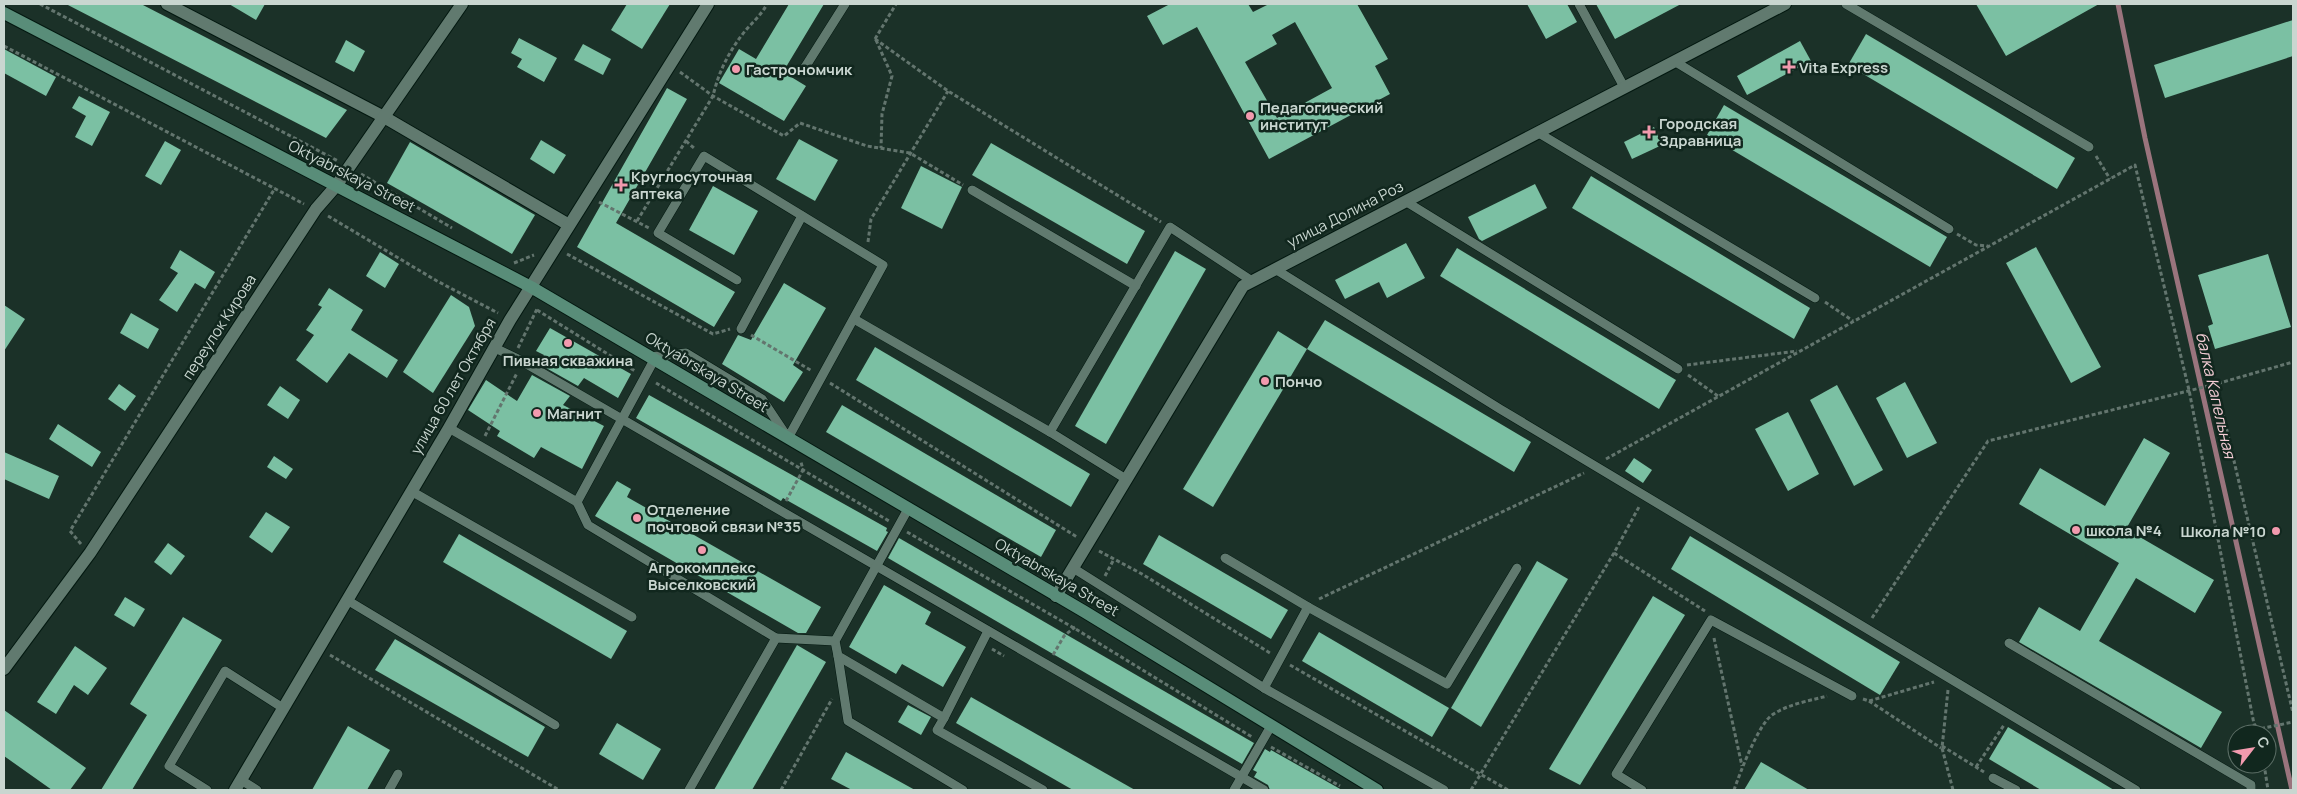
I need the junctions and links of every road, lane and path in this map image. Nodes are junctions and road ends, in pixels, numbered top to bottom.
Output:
1 (40, 4) edge
2 (167, 4) edge
3 (462, 4) edge
4 (708, 4) edge
5 (768, 4) edge
6 (845, 4) edge
7 (896, 4) edge
8 (1579, 4) edge
9 (1785, 4) edge
10 (1846, 4) edge
11 (4, 13) edge
12 (875, 39) junction
13 (4, 46) edge
14 (1674, 62) junction
15 (802, 72) dead end
16 (1624, 87) junction
17 (948, 91) junction
18 (713, 96) junction
19 (384, 117) junction
20 (1538, 132) junction
21 (2089, 147) joint
22 (881, 148) junction
23 (910, 153) junction
24 (349, 167) junction
25 (2110, 178) junction
26 (336, 186) junction
27 (275, 188) junction
28 (972, 190) joint
29 (587, 196) junction
30 (1405, 201) junction
31 (316, 209) junction
32 (802, 216) junction
33 (569, 225) junction
34 (1170, 227) junction
35 (1949, 229) joint
36 (461, 233) dead end
37 (1989, 246) junction
38 (555, 248) junction
39 (866, 254) junction
40 (512, 263) dead end
41 (1275, 269) junction
42 (737, 280) dead end
43 (1252, 280) junction
44 (1136, 286) junction
45 (530, 287) junction
46 (1815, 298) joint
47 (537, 310) dead end
48 (854, 319) junction
49 (510, 320) junction
50 (1853, 321) junction
51 (527, 329) dead end
52 (741, 329) junction
53 (495, 348) junction
54 (1800, 351) junction
55 (652, 358) junction
56 (518, 359) junction
57 (2293, 362) edge
58 (1678, 368) junction
59 (645, 376) junction
60 (822, 377) junction
61 (2216, 384) junction
62 (2189, 390) junction
63 (1718, 396) junction
64 (621, 421) junction
65 (449, 428) junction
66 (1050, 432) junction
67 (788, 438) junction
68 (480, 446) junction
69 (1597, 467) junction
70 (1126, 479) junction
71 (411, 491) junction
72 (1646, 496) junction
73 (576, 502) junction
74 (908, 509) junction
75 (897, 526) junction
76 (1087, 545) junction
77 (90, 553) junction
78 (1224, 558) dead end
79 (876, 567) junction
80 (1073, 568) junction
81 (1516, 568) dead end
82 (1056, 596) junction
83 (347, 600) junction
84 (1308, 607) junction
85 (632, 617) dead end
86 (1864, 629) junction
87 (988, 631) junction
88 (776, 638) junction
89 (835, 641) junction
90 (2009, 643) dead end
91 (1098, 644) dead end
92 (318, 648) junction
93 (838, 656) junction
94 (1280, 659) junction
95 (4, 668) edge
96 (1947, 678) junction
97 (842, 681) junction
98 (1264, 688) junction
99 (1852, 696) junction
100 (1869, 701) junction
101 (283, 708) junction
102 (2293, 713) edge
103 (2010, 716) junction
104 (944, 718) junction
105 (2293, 722) edge
106 (2254, 724) edge
107 (555, 725) dead end
108 (2277, 725) edge
109 (1271, 726) junction
110 (1262, 742) junction
111 (1942, 747) junction
112 (1976, 767) junction
113 (398, 774) dead end
114 (1481, 774) junction
115 (2266, 774) edge
116 (1241, 777) junction
117 (1993, 778) joint
118 (238, 785) edge
119 (207, 790) edge
120 (257, 790) edge
121 (389, 790) edge
122 (559, 790) edge
123 (690, 790) edge
124 (781, 790) edge
125 (964, 790) edge
126 (1043, 790) edge
127 (1234, 790) edge
128 (1264, 790) edge
129 (1347, 790) edge
130 (1377, 790) edge
131 (1444, 790) edge
132 (1471, 790) edge
133 (1508, 790) edge
134 (1642, 790) edge
135 (1734, 790) edge
136 (1953, 790) edge
137 (2016, 790) edge
138 (2136, 790) edge
139 (2251, 790) edge
140 (2268, 790) edge

1 - 24 path
2 - 19 street
3 - 19 street, переулок Кирова
4 - 29 street, улица 60 лет Октября
5 - 18 path
6 - 15 lane
7 - 12 path
8 - 16 lane
9 - 14 street, улица Долина Роз
10 - 21 lane
11 - 26 main road, Oktyabrskaya Street
12 - 17 path
12 - 22 path
13 - 27 path
14 - 16 street, улица Долина Роз
14 - 35 lane
16 - 20 street, улица Долина Роз
17 - 23 path
17 - 34 path
18 - 22 path
18 - 29 path
19 - 24 street, переулок Кирова
19 - 33 street
20 - 30 street, улица Долина Роз
20 - 46 lane
21 - 25 path
22 - 23 path
23 - 28 path
23 - 39 path
24 - 26 street, переулок Кирова
24 - 36 path
25 - 37 path
25 - 62 path
26 - 31 street, переулок Кирова
26 - 45 main road, Oktyabrskaya Street
27 - 31 path
27 - 77 path
28 - 44 lane
29 - 33 street, улица 60 лет Октября
30 - 41 street, улица Долина Роз
30 - 58 lane
31 - 49 path
31 - 77 street, переулок Кирова
32 - 39 lane
32 - 42 lane
32 - 52 lane
33 - 38 street, улица 60 лет Октября
34 - 43 lane
34 - 44 lane
35 - 37 path
37 - 50 path
38 - 40 path
38 - 45 street, улица 60 лет Октября
38 - 52 path
39 - 48 lane
41 - 43 street, улица Долина Роз
41 - 69 lane
43 - 70 street, улица Долина Роз
44 - 66 lane
45 - 49 street, улица 60 лет Октября
45 - 55 main road, Oktyabrskaya Street
46 - 50 path
47 - 59 path
48 - 60 lane
48 - 66 lane
49 - 51 path
49 - 53 street, улица 60 лет Октября
50 - 54 path
52 - 60 path
53 - 56 lane
53 - 65 street, улица 60 лет Октября
54 - 58 path
54 - 63 path
55 - 59 lane
55 - 67 main road, Oktyabrskaya Street
55 - 67 lane
56 - 64 lane
56 - 68 path
57 - 61 path
58 - 63 path
59 - 64 lane
59 - 75 path
60 - 67 lane
60 - 76 path
61 - 62 path
61 - 102 path
62 - 86 path
62 - 106 path
63 - 69 path
64 - 73 lane
64 - 79 lane
65 - 68 lane
65 - 71 street, улица 60 лет Октября
66 - 70 lane
67 - 74 main road, Oktyabrskaya Street
68 - 73 lane
69 - 72 lane
69 - 84 path
70 - 76 street, улица Долина Роз
71 - 83 street, улица 60 лет Октября
71 - 85 lane
72 - 86 lane
72 - 114 path
73 - 88 lane
74 - 75 lane
74 - 82 main road, Oktyabrskaya Street
75 - 79 lane
75 - 91 path
76 - 80 street, улица Долина Роз
76 - 94 path
77 - 95 street, переулок Кирова
78 - 84 lane
79 - 87 lane
79 - 89 lane
80 - 82 street, улица Долина Роз
80 - 98 lane
81 - 84 lane
82 - 109 main road, Oktyabrskaya Street
83 - 92 street, улица 60 лет Октября
83 - 107 lane
84 - 94 lane
86 - 96 lane
87 - 104 lane
87 - 116 lane
88 - 89 lane
88 - 123 lane
89 - 93 lane
90 - 139 lane
92 - 101 street, улица 60 лет Октября
92 - 122 path
93 - 97 lane
93 - 104 lane
94 - 98 lane
94 - 114 path
96 - 100 path
96 - 103 lane
96 - 111 path
97 - 124 path
97 - 125 lane
98 - 131 lane
99 - 100 path
99 - 134 lane
99 - 135 path
100 - 111 path
101 - 118 street, улица 60 лет Октября
101 - 119 lane
103 - 112 path
103 - 138 lane
104 - 126 lane
105 - 108 path
109 - 110 lane
109 - 130 main road, Oktyabrskaya Street
110 - 116 lane
110 - 129 path
111 - 112 path
111 - 136 path
112 - 117 path
113 - 121 lane
114 - 132 path
114 - 133 path
115 - 140 path
116 - 127 lane
116 - 128 lane
117 - 137 lane
118 - 120 lane

